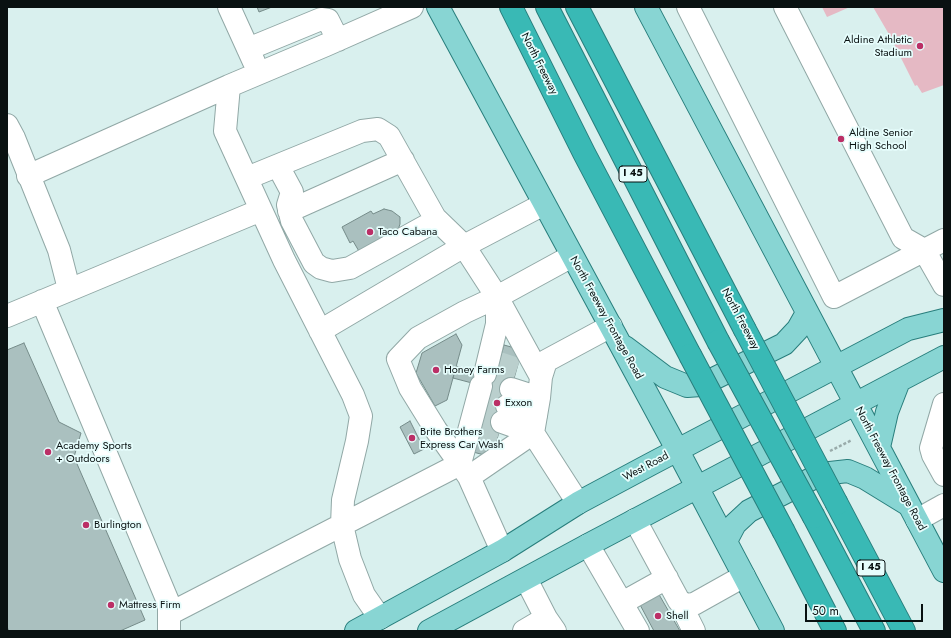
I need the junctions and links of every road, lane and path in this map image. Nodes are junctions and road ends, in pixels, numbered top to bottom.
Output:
1 (229, 7) edge
2 (412, 7) edge
3 (438, 7) edge
4 (511, 7) edge
5 (547, 7) edge
6 (577, 7) edge
7 (646, 7) edge
8 (688, 7) edge
9 (785, 7) edge
10 (318, 13) edge
11 (332, 43) junction
12 (248, 49) junction
13 (259, 73) junction
14 (229, 86) junction
15 (7, 125) edge
16 (403, 160) junction
17 (278, 166) junction
18 (28, 176) junction
19 (247, 178) junction
20 (544, 204) junction
21 (261, 210) junction
22 (290, 211) junction
23 (437, 220) junction
24 (944, 240) edge
25 (464, 246) junction
26 (924, 250) junction
27 (572, 256) junction
28 (944, 285) edge
29 (69, 289) junction
30 (497, 297) junction
31 (42, 301) junction
32 (808, 313) junction
33 (7, 316) edge
34 (944, 320) edge
35 (320, 331) junction
36 (615, 334) junction
37 (944, 357) edge
38 (836, 367) junction
39 (899, 381) junction
40 (492, 402) junction
41 (856, 404) junction
42 (944, 404) edge
43 (537, 406) junction
44 (879, 448) junction
45 (678, 451) junction
46 (465, 470) junction
47 (944, 475) edge
48 (697, 487) junction
49 (578, 504) junction
50 (944, 505) edge
51 (913, 513) junction
52 (635, 520) junction
53 (342, 525) junction
54 (726, 541) junction
55 (588, 545) junction
56 (938, 545) edge
57 (502, 551) junction
58 (944, 571) edge
59 (744, 576) junction
60 (667, 578) junction
61 (526, 579) junction
62 (622, 603) junction
63 (686, 605) junction
64 (169, 623) edge
65 (551, 624) edge
66 (384, 625) edge
67 (356, 631) edge
68 (428, 631) edge
69 (524, 631) edge
70 (638, 631) edge
71 (694, 631) edge
72 (773, 631) edge
73 (835, 631) edge
74 (874, 631) edge
75 (904, 631) edge

1 - 12 lane
2 - 11 lane
3 - 20 main road, North Freeway Frontage Road
4 - 73 highway, North Freeway, bridge
5 - 74 highway, I 45, bridge
6 - 75 highway, North Freeway / I 45, bridge
7 - 32 main road, North Freeway Frontage Road
8 - 26 lane
9 - 26 lane
10 - 11 lane
10 - 12 lane
11 - 13 lane
12 - 13 lane
13 - 14 lane
14 - 18 lane
14 - 19 lane
15 - 18 lane
16 - 17 lane
16 - 22 lane
16 - 23 lane
17 - 19 lane
17 - 22 lane
18 - 29 lane
19 - 21 lane
20 - 25 lane
20 - 27 main road, North Freeway Frontage Road
21 - 29 lane
21 - 35 lane
22 - 23 lane
23 - 25 lane
24 - 26 lane
25 - 30 lane
25 - 35 lane
26 - 28 lane
27 - 30 lane
27 - 36 main road, North Freeway Frontage Road
29 - 31 lane
30 - 40 lane
30 - 43 lane
30 - 46 lane
31 - 33 lane
31 - 64 lane
32 - 36 main road
32 - 38 main road, North Freeway Frontage Road
34 - 38 main road, West Road
35 - 53 lane
36 - 43 lane
36 - 45 main road, North Freeway Frontage Road
37 - 39 main road
38 - 41 main road, North Freeway Frontage Road
38 - 45 main road, West Road
39 - 41 main road
39 - 44 main road
40 - 43 lane
40 - 43 lane
40 - 43 lane
40 - 46 lane
40 - 46 lane
41 - 44 main road, North Freeway Frontage Road
41 - 48 main road
42 - 47 lane
43 - 49 lane
44 - 51 main road, North Freeway Frontage Road
45 - 48 main road, North Freeway Frontage Road
45 - 49 main road, West Road
46 - 53 lane
46 - 57 lane
48 - 52 main road
48 - 54 main road, North Freeway Frontage Road
49 - 57 main road, West Road
50 - 51 lane
51 - 54 main road
51 - 56 main road, North Freeway Frontage Road
52 - 55 main road
52 - 60 lane
53 - 64 lane
53 - 66 lane
54 - 59 main road, North Freeway Frontage Road
55 - 61 main road
55 - 62 lane
56 - 58 main road, North Freeway Frontage Road
57 - 66 main road, West Road
59 - 63 lane
59 - 72 main road, North Freeway Frontage Road
60 - 62 lane
60 - 63 lane
61 - 65 lane
61 - 68 main road
62 - 70 lane
63 - 71 lane
65 - 69 lane
66 - 67 main road, West Road

